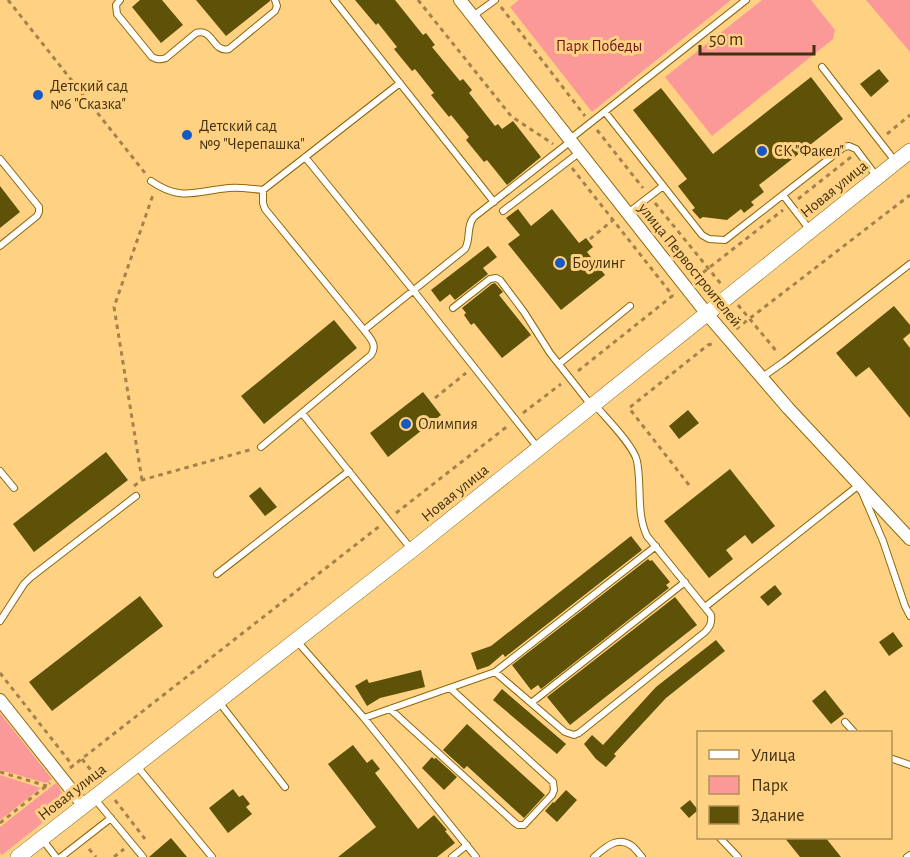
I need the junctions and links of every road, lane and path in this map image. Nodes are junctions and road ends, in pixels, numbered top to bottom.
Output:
1 (8, 0) edge
2 (120, 0) edge
3 (275, 0) edge
4 (334, 0) edge
5 (460, 0) edge
6 (495, 0) edge
7 (746, 0) edge
8 (473, 17) junction
9 (822, 67) dead end
10 (400, 83) junction
11 (605, 112) junction
12 (910, 116) edge
13 (591, 123) junction
14 (879, 140) junction
15 (570, 141) junction
16 (910, 151) edge
17 (580, 152) junction
18 (859, 153) junction
19 (305, 157) junction
20 (0, 159) edge
21 (896, 162) junction
22 (877, 177) junction
23 (154, 183) junction
24 (663, 186) junction
25 (263, 190) junction
26 (783, 195) junction
27 (910, 195) edge
28 (650, 196) junction
29 (494, 202) junction
30 (790, 205) junction
31 (503, 212) dead end
32 (627, 213) junction
33 (613, 220) dead end
34 (811, 231) junction
35 (590, 239) dead end
36 (0, 246) edge
37 (910, 264) edge
38 (709, 268) junction
39 (685, 287) junction
40 (413, 290) junction
41 (730, 295) junction
42 (630, 306) dead end
43 (453, 308) dead end
44 (707, 314) junction
45 (749, 318) junction
46 (364, 330) junction
47 (726, 337) junction
48 (785, 361) junction
49 (559, 364) junction
50 (474, 367) junction
51 (569, 377) junction
52 (761, 378) junction
53 (435, 398) dead end
54 (593, 405) junction
55 (302, 412) junction
56 (515, 419) junction
57 (261, 447) dead end
58 (539, 449) junction
59 (0, 471) edge
60 (349, 471) junction
61 (142, 480) dead end
62 (689, 484) dead end
63 (859, 486) junction
64 (14, 489) dead end
65 (136, 496) dead end
66 (388, 520) junction
67 (908, 532) edge
68 (656, 546) junction
69 (412, 550) junction
70 (217, 574) dead end
71 (685, 582) junction
72 (705, 607) junction
73 (910, 616) edge
74 (0, 621) edge
75 (296, 640) junction
76 (495, 672) junction
77 (0, 673) edge
78 (450, 688) junction
79 (0, 700) edge
80 (218, 701) junction
81 (531, 703) junction
82 (390, 709) junction
83 (364, 718) junction
84 (845, 722) dead end
85 (853, 731) edge
86 (892, 758) edge
87 (136, 765) junction
88 (910, 765) edge
89 (73, 766) junction
90 (0, 772) edge
91 (60, 776) junction
92 (47, 786) junction
93 (285, 787) dead end
94 (89, 802) junction
95 (111, 818) junction
96 (0, 823) edge
97 (42, 838) junction
98 (722, 839) edge
99 (467, 845) junction
100 (18, 857) edge
101 (56, 857) edge
102 (61, 857) edge
103 (143, 857) edge
104 (212, 857) edge
105 (452, 857) edge
106 (476, 857) edge
107 (594, 857) edge
108 (642, 857) edge
109 (738, 857) edge

1 - 23 path
2 - 3 lane
4 - 10 lane
5 - 8 street, улица Первостроителей
6 - 8 lane
6 - 13 path
7 - 11 lane
8 - 15 street, улица Первостроителей
9 - 14 lane
10 - 19 lane
10 - 29 lane
11 - 13 lane
11 - 24 lane
12 - 14 path
13 - 15 lane
13 - 28 path
14 - 21 lane
15 - 17 street, улица Первостроителей
15 - 29 lane
16 - 21 street, Новая улица
17 - 31 lane
17 - 32 street, улица Первостроителей
18 - 22 lane
18 - 26 lane
18 - 30 path
19 - 25 lane
19 - 40 lane
20 - 36 lane
21 - 22 street, Новая улица
22 - 34 street, Новая улица
23 - 25 lane
23 - 61 path
24 - 26 lane
24 - 28 lane
25 - 46 lane
26 - 30 lane
27 - 45 path
28 - 32 lane
28 - 38 path
29 - 40 lane
30 - 34 lane
30 - 38 path
32 - 39 street, улица Первостроителей
33 - 35 path
34 - 41 street, Новая улица
37 - 48 lane
38 - 39 path
38 - 41 path
39 - 44 street, улица Первостроителей
39 - 51 path
40 - 46 lane
40 - 50 lane
41 - 44 street, Новая улица
41 - 45 path
42 - 49 lane
43 - 49 lane
44 - 47 street, улица Первостроителей
44 - 54 street, Новая улица
45 - 47 path
45 - 48 path
46 - 55 lane
47 - 52 street, улица Первостроителей
47 - 62 path
48 - 52 lane
49 - 51 lane
50 - 53 path
50 - 56 lane
51 - 54 lane
51 - 56 path
52 - 63 street, улица Первостроителей
54 - 58 street, Новая улица
54 - 68 lane
55 - 57 lane
55 - 60 lane
56 - 58 lane
56 - 66 path
58 - 69 street, Новая улица
59 - 64 lane
60 - 66 lane
60 - 70 lane
63 - 67 street, улица Первостроителей
63 - 72 lane
63 - 73 lane
65 - 74 lane
66 - 69 lane
66 - 89 path
68 - 71 lane
68 - 76 lane
69 - 75 street, Новая улица
71 - 72 lane
71 - 81 lane
72 - 81 lane
75 - 80 street, Новая улица
75 - 83 lane
76 - 78 lane
76 - 81 lane
77 - 89 path
78 - 82 lane
78 - 82 lane
79 - 91 street
80 - 87 street, Новая улица
80 - 93 lane
82 - 83 lane
83 - 99 lane
84 - 85 lane
86 - 88 lane
87 - 94 street, Новая улица
87 - 104 lane
89 - 91 path
90 - 92 path
91 - 92 path
91 - 94 street
92 - 96 path
94 - 95 lane
94 - 97 street, Новая улица
95 - 102 lane
95 - 103 lane
97 - 100 street, Новая улица
97 - 101 lane
98 - 109 lane
99 - 105 lane
99 - 106 lane
107 - 108 lane

